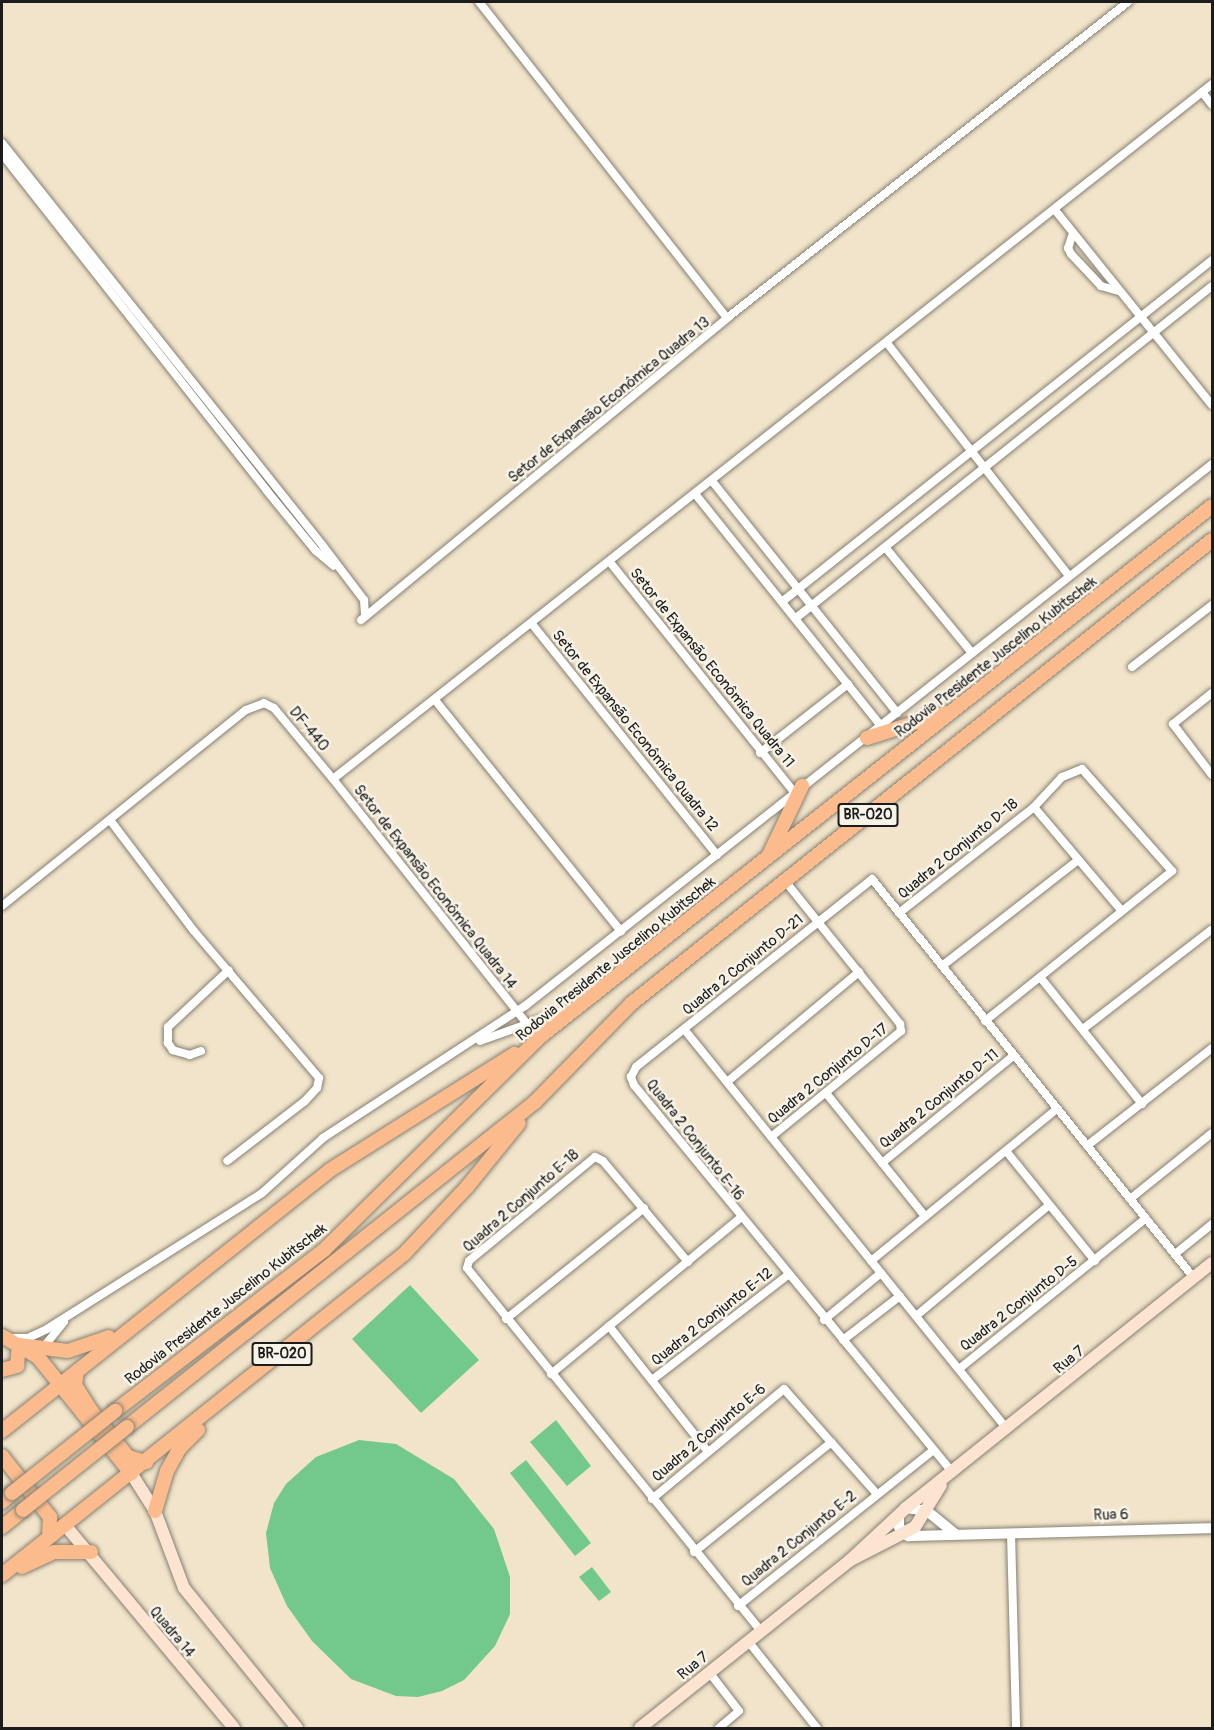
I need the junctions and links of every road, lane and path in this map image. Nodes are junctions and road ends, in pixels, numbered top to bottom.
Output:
1 (479, 2) edge
2 (1128, 2) edge
3 (1212, 84) edge
4 (1202, 92) junction
5 (1212, 105) edge
6 (2, 143) edge
7 (2, 154) edge
8 (1055, 210) junction
9 (1073, 233) junction
10 (1212, 260) edge
11 (1212, 286) edge
12 (1119, 291) junction
13 (727, 318) junction
14 (1139, 318) junction
15 (1152, 333) junction
16 (887, 343) junction
17 (1212, 405) edge
18 (971, 450) junction
19 (1212, 465) edge
20 (985, 467) junction
21 (712, 481) junction
22 (696, 495) junction
23 (1212, 506) edge
24 (1212, 540) edge
25 (885, 547) junction
26 (609, 561) junction
27 (342, 572) junction
28 (1070, 576) junction
29 (798, 590) junction
30 (783, 602) junction
31 (1212, 605) edge
32 (811, 606) junction
33 (796, 618) junction
34 (532, 624) junction
35 (972, 653) junction
36 (1132, 668) dead end
37 (848, 684) junction
38 (1212, 693) edge
39 (435, 700) junction
40 (954, 711) junction
41 (897, 713) junction
42 (881, 726) junction
43 (867, 738) junction
44 (760, 753) junction
45 (1212, 775) edge
46 (333, 779) junction
47 (798, 789) junction
48 (1034, 807) junction
49 (110, 820) junction
50 (717, 855) junction
51 (766, 860) junction
52 (1078, 860) junction
53 (786, 882) junction
54 (2, 906) edge
55 (1122, 911) junction
56 (899, 913) junction
57 (819, 921) junction
58 (1211, 930) edge
59 (621, 931) junction
60 (942, 966) junction
61 (230, 970) junction
62 (859, 972) junction
63 (1040, 977) junction
64 (580, 1006) junction
65 (517, 1012) junction
66 (985, 1021) junction
67 (527, 1024) junction
68 (684, 1029) junction
69 (1083, 1029) junction
70 (541, 1036) junction
71 (468, 1045) junction
72 (1212, 1048) edge
73 (201, 1051) dead end
74 (1013, 1056) junction
75 (631, 1077) joint
76 (728, 1083) junction
77 (826, 1093) junction
78 (535, 1102) junction
79 (1142, 1104) junction
80 (1057, 1109) junction
81 (1212, 1133) edge
82 (771, 1137) junction
83 (1088, 1145) junction
84 (1007, 1152) junction
85 (227, 1161) dead end
86 (882, 1163) junction
87 (1130, 1199) junction
88 (1048, 1205) junction
89 (644, 1208) junction
90 (925, 1216) junction
91 (740, 1218) junction
92 (1146, 1218) junction
93 (1212, 1224) edge
94 (1174, 1254) junction
95 (871, 1261) junction
96 (1095, 1261) junction
97 (688, 1262) junction
98 (1212, 1263) edge
99 (881, 1273) junction
100 (788, 1275) junction
101 (1194, 1278) junction
102 (900, 1296) junction
103 (70, 1315) junction
104 (916, 1316) junction
105 (506, 1319) junction
106 (825, 1320) junction
107 (135, 1324) junction
108 (609, 1326) junction
109 (2, 1336) edge
110 (843, 1340) junction
111 (19, 1345) junction
112 (40, 1354) junction
113 (959, 1369) junction
114 (2, 1370) edge
115 (76, 1371) junction
116 (552, 1374) junction
117 (652, 1380) junction
118 (60, 1385) junction
119 (243, 1386) junction
120 (3, 1429) edge
121 (1007, 1429) junction
122 (832, 1442) junction
123 (2, 1451) edge
124 (933, 1451) junction
125 (708, 1452) junction
126 (146, 1462) junction
127 (131, 1473) junction
128 (949, 1477) junction
129 (877, 1494) junction
130 (7, 1498) edge
131 (652, 1499) junction
132 (155, 1511) junction
133 (902, 1511) junction
134 (927, 1511) junction
135 (65, 1525) junction
136 (2, 1527) edge
137 (1212, 1528) edge
138 (1011, 1533) junction
139 (903, 1534) junction
140 (955, 1534) junction
141 (49, 1537) junction
142 (90, 1551) junction
143 (694, 1552) junction
144 (849, 1561) junction
145 (2, 1575) edge
146 (2, 1583) edge
147 (738, 1606) junction
148 (761, 1630) junction
149 (748, 1641) junction
150 (709, 1672) junction
151 (234, 1728) edge
152 (297, 1728) edge
153 (640, 1728) edge
154 (719, 1728) edge
155 (817, 1728) edge
156 (1016, 1728) edge

1 - 13 street, Setor de Expansão Econômica Quadra 13
2 - 13 street
3 - 4 street
4 - 5 street
4 - 8 street
6 - 27 street
7 - 27 street
8 - 9 street
8 - 16 street
9 - 12 street
9 - 12 street
10 - 14 street
11 - 15 street
12 - 14 street
13 - 27 street, Setor de Expansão Econômica Quadra 13
14 - 15 street
14 - 18 street
15 - 17 street
15 - 20 street
16 - 18 street
16 - 21 street
18 - 20 street
18 - 29 street
19 - 28 street
20 - 25 street
20 - 28 street
21 - 22 street
21 - 29 street
22 - 26 street
22 - 30 street
23 - 40 main road, Rodovia Presidente Juscelino Kubitschek / BR-020
24 - 53 main road, BR-020
25 - 32 street
25 - 35 street
26 - 34 street
26 - 44 street, Setor de Expansão Econômica Quadra 11
28 - 35 street
29 - 30 street
29 - 32 street
30 - 33 street
31 - 36 street
32 - 33 street
32 - 41 street
33 - 37 street
34 - 39 street
34 - 50 street, Setor de Expansão Econômica Quadra 12
35 - 41 street
37 - 42 street
37 - 44 street
38 - 45 street
39 - 46 street
39 - 59 street
40 - 43 main road
40 - 51 main road, Rodovia Presidente Juscelino Kubitschek / BR-020
41 - 42 street
42 - 43 street
43 - 47 street
44 - 47 street, Setor de Expansão Econômica Quadra 11
46 - 49 street, DF-440
46 - 65 street, Setor de Expansão Econômica Quadra 14
47 - 50 street
47 - 51 main road
48 - 52 street
48 - 55 street, Quadra 2 Conjunto D-18
48 - 56 street, Quadra 2 Conjunto D-18
49 - 54 street
49 - 61 street
50 - 59 street
51 - 64 main road, Rodovia Presidente Juscelino Kubitschek / BR-020
52 - 55 street
52 - 60 street
53 - 57 street
53 - 78 main road, BR-020
55 - 63 street
56 - 57 street, Quadra 2 Conjunto D-21
56 - 60 street
57 - 62 street
57 - 68 street, Quadra 2 Conjunto D-21
58 - 69 street
59 - 65 street
60 - 66 street
61 - 73 street
61 - 85 street
62 - 76 street
62 - 77 street, Quadra 2 Conjunto D-17
63 - 66 street
63 - 69 street
64 - 67 street
64 - 70 main road, Rodovia Presidente Juscelino Kubitschek / BR-020
65 - 67 street, Setor de Expansão Econômica Quadra 14
65 - 71 street
66 - 74 street
67 - 71 street
68 - 75 street, Quadra 2 Conjunto D-21
68 - 76 street
69 - 79 street
70 - 107 main road, BR-020
70 - 130 main road, Rodovia Presidente Juscelino Kubitschek / BR-020, bridge
71 - 103 street
72 - 79 street
74 - 80 street
74 - 86 street, Quadra 2 Conjunto D-11
75 - 91 street, Quadra 2 Conjunto E-16
76 - 82 street
77 - 82 street, Quadra 2 Conjunto D-17
77 - 86 street
78 - 119 main road, BR-020
78 - 136 main road, BR-020, bridge
79 - 83 street
80 - 83 street
80 - 84 street
81 - 87 street
82 - 95 street
83 - 87 street
84 - 88 street
84 - 90 street
86 - 90 street
87 - 92 street
88 - 96 street
88 - 104 street
89 - 97 street
89 - 105 street
89 - 105 street, Quadra 2 Conjunto E-18
90 - 95 street
91 - 97 street
91 - 100 street, Quadra 2 Conjunto E-16
92 - 94 street
92 - 96 street, Quadra 2 Conjunto D-5
93 - 94 street
94 - 101 street
95 - 99 street
96 - 113 street, Quadra 2 Conjunto D-5
97 - 108 street
98 - 101 main road, Rua 7
99 - 102 street
99 - 106 street
100 - 106 street, Quadra 2 Conjunto E-16
100 - 117 street, Quadra 2 Conjunto E-12
101 - 121 main road, Rua 7
102 - 104 street
102 - 110 street
103 - 109 street
103 - 112 street
104 - 113 street
105 - 116 street
106 - 110 street, Quadra 2 Conjunto E-16
107 - 112 main road
107 - 115 main road, BR-020
108 - 116 street
108 - 117 street
109 - 111 main road
110 - 124 street, Quadra 2 Conjunto E-16
111 - 112 main road
111 - 114 main road
112 - 118 main road
113 - 121 street
115 - 118 main road, BR-020
115 - 126 main road
116 - 131 street
117 - 125 street
118 - 120 main road, BR-020
118 - 127 main road
119 - 126 main road, BR-020
119 - 132 main road
120 - 123 main road
121 - 128 main road, Rua 7
122 - 125 street, Quadra 2 Conjunto E-6
122 - 129 street
122 - 143 street
123 - 135 main road
123 - 141 main road
124 - 128 street, Quadra 2 Conjunto E-16
124 - 129 street, Quadra 2 Conjunto E-2
125 - 131 street, Quadra 2 Conjunto E-6
126 - 127 main road, BR-020
127 - 132 main road
127 - 135 main road, BR-020
128 - 133 main road, Rua 7
128 - 134 main road, Rua 7
129 - 147 street, Quadra 2 Conjunto E-2
131 - 143 street
132 - 152 main road
133 - 134 street
133 - 139 street
133 - 144 main road, Rua 7
134 - 139 main road, Rua 7
134 - 140 street
135 - 141 main road, BR-020
135 - 142 main road, Quadra 14
137 - 138 street, Rua 6
138 - 140 street, Rua 6
138 - 156 street
139 - 140 street, Rua 6
139 - 144 main road, Rua 7
141 - 145 main road, BR-020
142 - 146 main road
142 - 151 main road, Quadra 14
143 - 147 street
144 - 148 main road, Rua 7
147 - 148 street
148 - 149 main road, Rua 7
149 - 150 main road, Rua 7
149 - 155 street
150 - 153 main road, Rua 7
150 - 154 street

